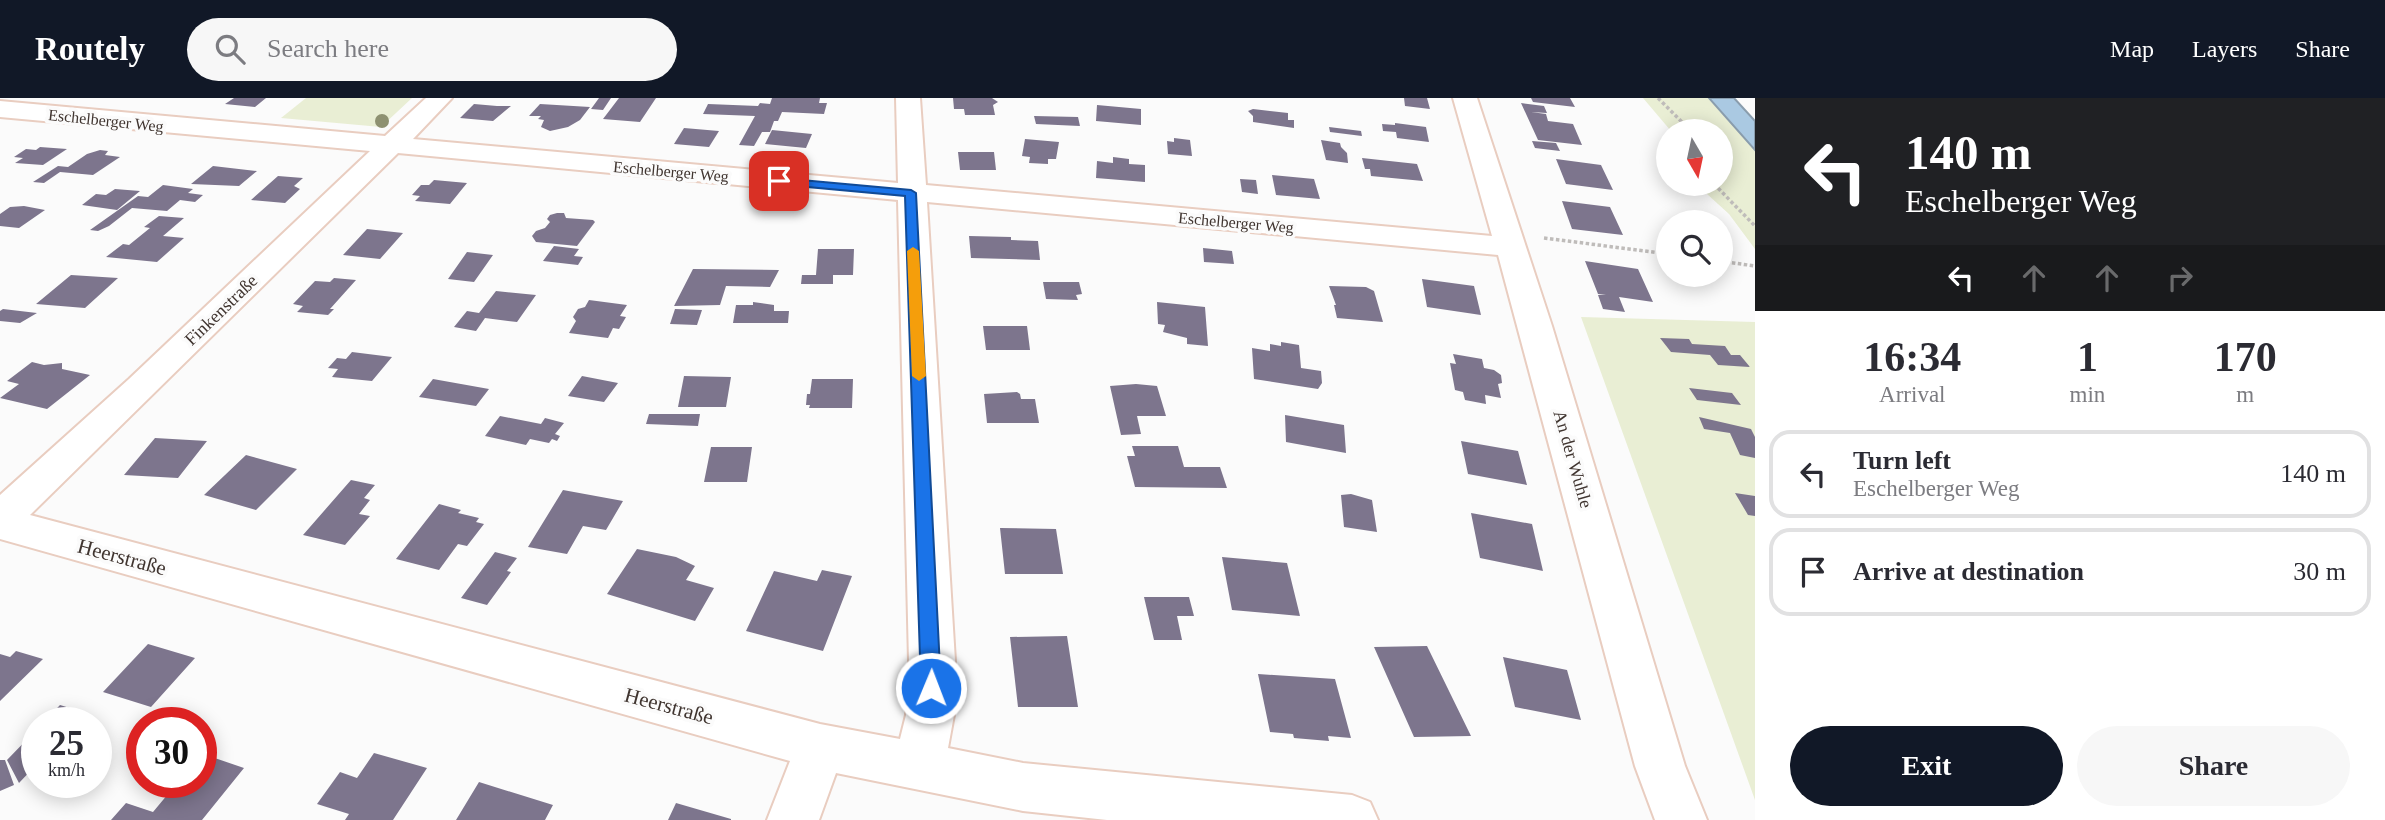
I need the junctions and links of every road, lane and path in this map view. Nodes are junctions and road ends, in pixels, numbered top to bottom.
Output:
1 (440, 98) edge
2 (908, 98) edge
3 (1465, 98) edge
4 (1658, 98) edge
5 (0, 109) edge
6 (1679, 119) edge
7 (391, 146) junction
8 (911, 193) junction
9 (1726, 196) edge
10 (1755, 226) edge
11 (1507, 240) junction
12 (1656, 253) edge
13 (1733, 263) edge
14 (1755, 266) edge
15 (0, 521) edge
16 (820, 747) junction
17 (919, 768) junction
18 (793, 820) edge
19 (1352, 820) edge
20 (1681, 820) edge

1 - 7 street, Finkenstraße
2 - 8 street
3 - 11 street, An der Wuhle
4 - 6 path
5 - 7 street, Eschelberger Weg
7 - 8 street, Eschelberger Weg
7 - 15 street, Finkenstraße
8 - 11 street, Eschelberger Weg
8 - 17 street
9 - 10 path
11 - 12 path
11 - 20 street, An der Wuhle
13 - 14 path
15 - 16 street, Heerstraße
16 - 17 street, Heerstraße
16 - 18 street
17 - 19 street, Heerstraße

